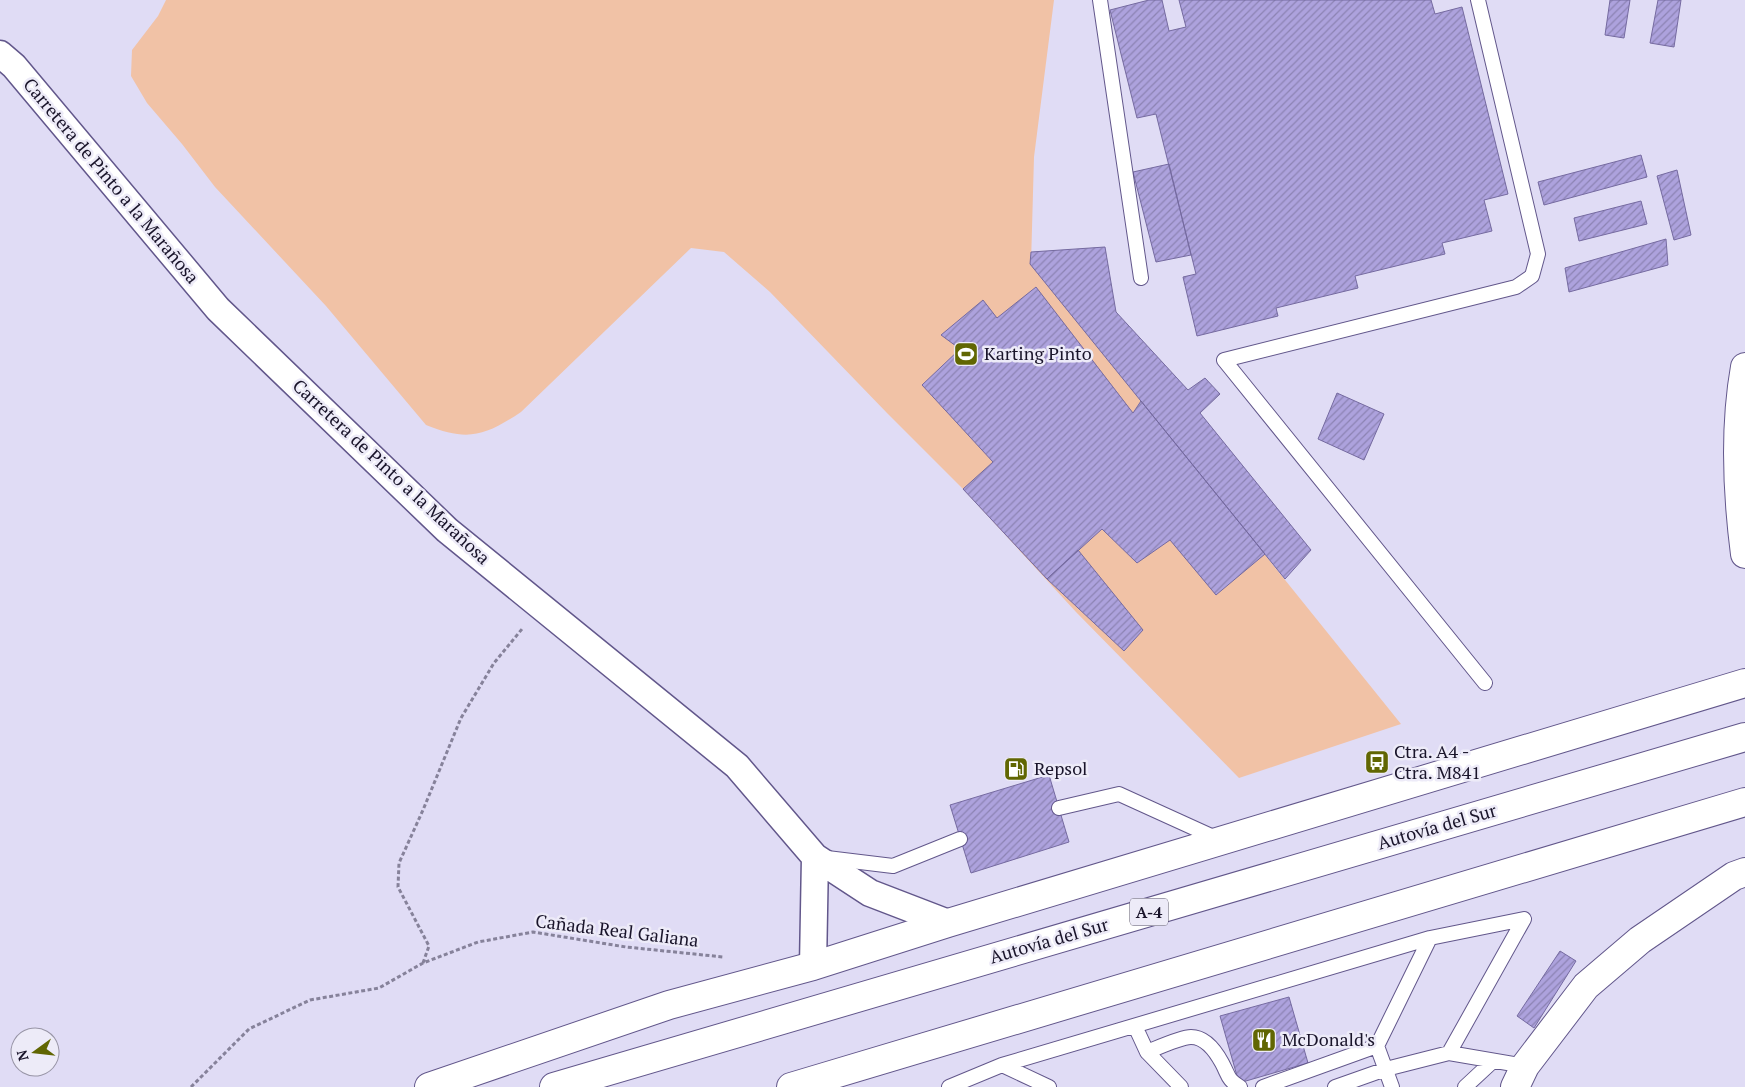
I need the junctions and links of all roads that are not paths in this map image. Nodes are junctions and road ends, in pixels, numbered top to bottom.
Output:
1 (1100, 0) edge
2 (1478, 0) edge
3 (0, 54) edge
4 (1141, 278) dead end
5 (1745, 368) edge
6 (1745, 554) edge
7 (1745, 678) edge
8 (1485, 683) dead end
9 (1745, 683) edge
10 (1683, 701) junction
11 (1745, 737) edge
12 (1745, 802) edge
13 (1059, 808) dead end
14 (960, 839) dead end
15 (1221, 841) junction
16 (815, 857) junction
17 (1745, 872) edge
18 (948, 923) junction
19 (1430, 938) junction
20 (813, 966) junction
21 (1135, 1026) junction
22 (1377, 1046) junction
23 (1147, 1052) junction
24 (1449, 1053) junction
25 (1493, 1061) junction
26 (1002, 1065) junction
27 (1386, 1069) junction
28 (1520, 1076) edge
29 (429, 1087) edge
30 (554, 1087) edge
31 (791, 1087) edge
32 (949, 1087) edge
33 (1049, 1087) edge
34 (1181, 1087) edge
35 (1240, 1087) edge
36 (1263, 1087) edge
37 (1334, 1087) edge
38 (1392, 1087) edge
39 (1465, 1087) edge

1 - 4 lane
2 - 8 lane
3 - 16 street, Carretera de Pinto a la Marañosa
5 - 6 main road
7 - 10 main road
9 - 10 main road
10 - 15 main road
11 - 30 main road, Autovía del Sur / A-4
12 - 31 main road
13 - 15 lane
14 - 16 lane
15 - 18 main road
16 - 18 street, Carretera de Pinto a la Marañosa
16 - 20 street
17 - 28 main road
18 - 20 main road
19 - 21 lane
19 - 22 lane
19 - 24 lane
20 - 29 main road
21 - 23 lane
21 - 26 lane
22 - 27 lane
22 - 36 lane
23 - 34 lane
23 - 35 lane
24 - 25 lane
24 - 27 lane
25 - 28 lane
25 - 39 lane
26 - 32 lane
26 - 33 lane
27 - 37 lane
27 - 38 lane

